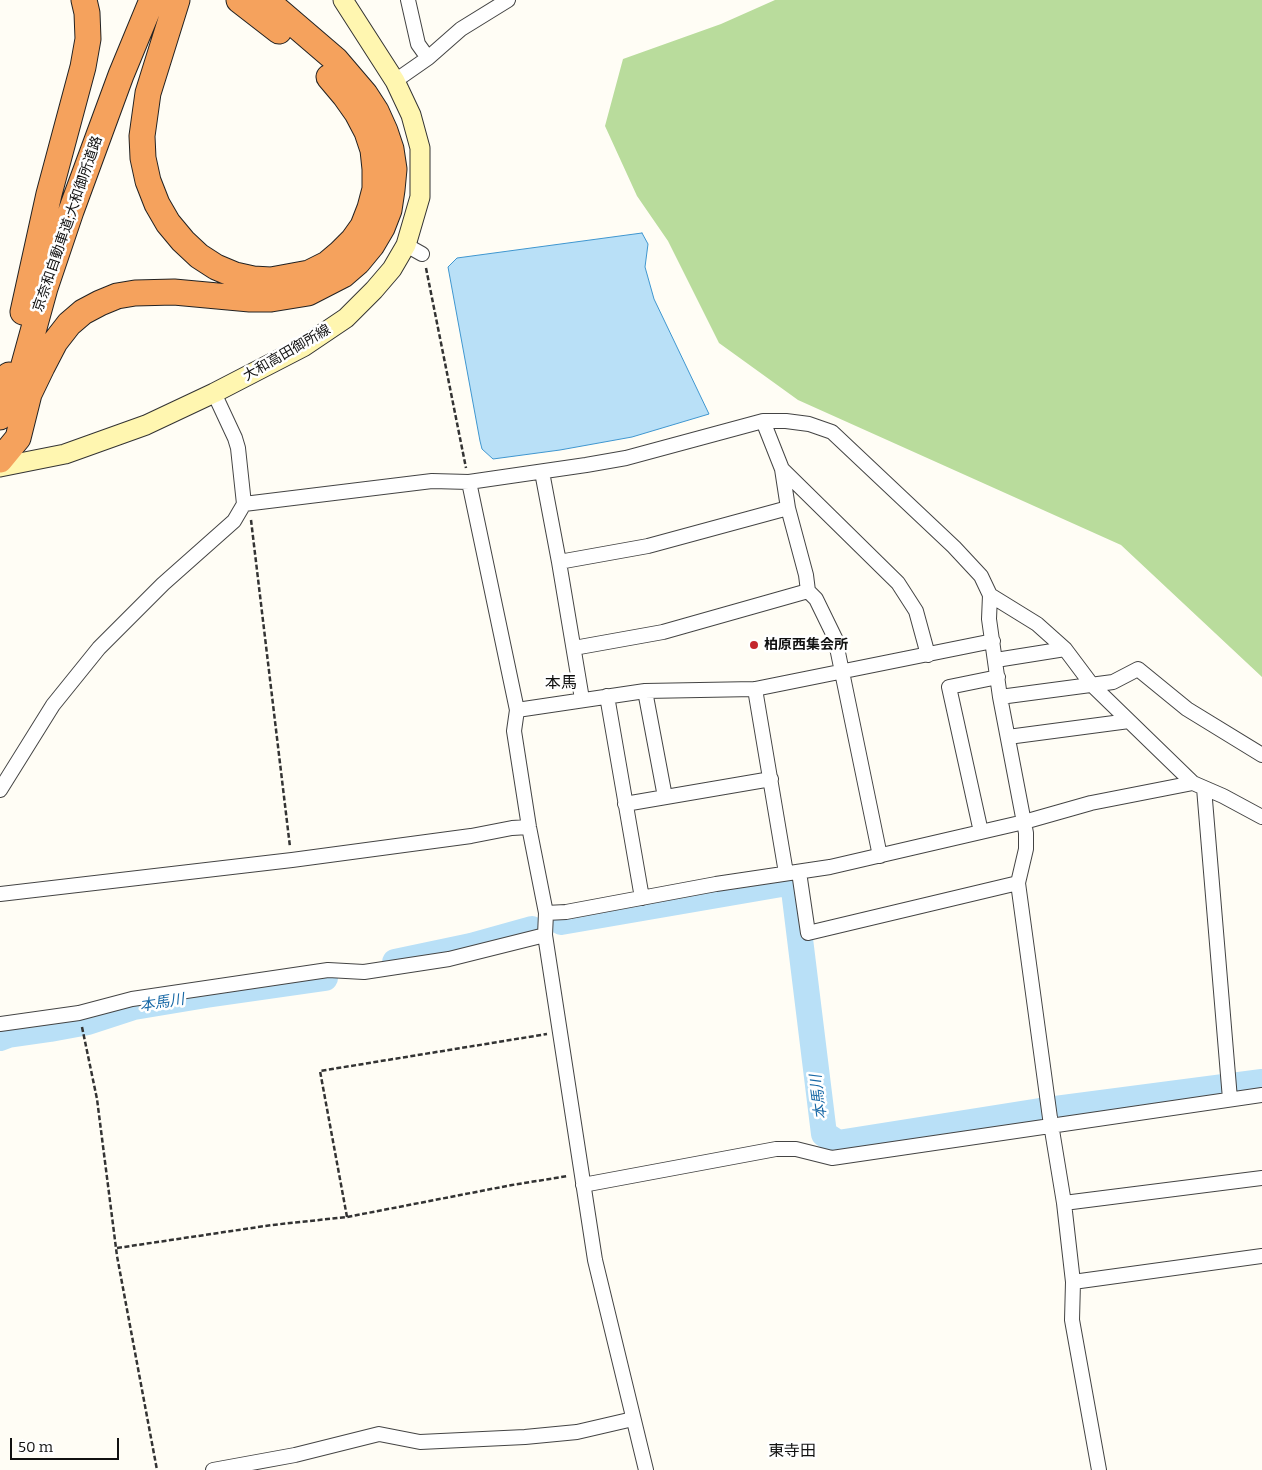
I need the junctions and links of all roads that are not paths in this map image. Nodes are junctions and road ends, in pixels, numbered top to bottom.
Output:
1 (84, 0) edge
2 (152, 0) edge
3 (177, 0) edge
4 (239, 0) edge
5 (266, 0) edge
6 (343, 0) edge
7 (348, 0) edge
8 (408, 0) edge
9 (508, 0) edge
10 (428, 58) junction
11 (395, 81) junction
12 (214, 393) junction
13 (0, 417) edge
14 (763, 421) junction
15 (5, 448) edge
16 (0, 467) edge
17 (782, 469) junction
18 (542, 472) junction
19 (468, 482) junction
20 (244, 504) junction
21 (788, 508) junction
22 (559, 562) junction
23 (808, 592) junction
24 (990, 595) junction
25 (993, 641) junction
26 (574, 648) junction
27 (1065, 649) junction
28 (928, 655) junction
29 (996, 660) junction
30 (842, 672) junction
31 (998, 677) junction
32 (1092, 686) junction
33 (755, 689) junction
34 (645, 691) junction
35 (606, 696) junction
36 (1000, 697) junction
37 (582, 699) junction
38 (518, 710) junction
39 (1129, 721) junction
40 (1008, 737) junction
41 (1262, 755) edge
42 (770, 779) junction
43 (1199, 786) junction
44 (0, 790) edge
45 (665, 797) junction
46 (625, 804) junction
47 (1262, 817) edge
48 (1024, 822) junction
49 (529, 827) junction
50 (981, 832) junction
51 (880, 856) junction
52 (793, 873) junction
53 (1018, 883) junction
54 (0, 894) edge
55 (642, 898) junction
56 (546, 924) junction
57 (0, 1024) edge
58 (1229, 1089) junction
59 (1262, 1095) edge
60 (1050, 1121) junction
61 (1262, 1178) edge
62 (582, 1180) junction
63 (1064, 1203) junction
64 (1262, 1256) edge
65 (1073, 1282) junction
66 (633, 1419) junction
67 (213, 1470) edge
68 (646, 1470) edge
69 (1099, 1470) edge

1 - 13 highway
2 - 15 highway, 京奈和自動車道;大和御所道路
3 - 4 highway
5 - 15 highway
6 - 7 street
6 - 11 main road, 大和高田御所線
8 - 10 street
9 - 10 street
10 - 11 street
11 - 12 main road, 大和高田御所線
12 - 16 main road, 大和高田御所線
12 - 20 street
14 - 17 street
14 - 18 street
14 - 24 street
17 - 21 street
17 - 28 street
18 - 19 street
18 - 22 street
19 - 20 street
19 - 38 street
20 - 44 street
21 - 22 street
21 - 23 street
22 - 26 street
23 - 26 street
23 - 30 street
24 - 25 street
24 - 27 street
25 - 28 street
25 - 29 street
26 - 37 street
27 - 29 street
27 - 32 street
28 - 30 street
29 - 31 street
30 - 33 street
30 - 51 street
31 - 36 street
31 - 50 street
32 - 36 street
32 - 39 street
32 - 41 street
33 - 34 street
33 - 42 street
34 - 35 street
34 - 45 street
35 - 37 street
35 - 46 street
36 - 40 street
37 - 38 street
38 - 49 street
39 - 40 street
39 - 43 street
40 - 48 street
42 - 45 street
42 - 52 street
43 - 47 street
43 - 48 street
43 - 58 street
45 - 46 street
46 - 55 street
48 - 50 street
48 - 53 street
49 - 54 street
49 - 56 street
50 - 51 street
51 - 52 street
52 - 53 street
52 - 55 street
53 - 60 street
55 - 56 street
56 - 57 street
56 - 62 street
58 - 59 street
58 - 60 street
60 - 62 street
60 - 63 street
61 - 63 street
62 - 66 street
63 - 65 street
64 - 65 street
65 - 69 street
66 - 67 street
66 - 68 street

